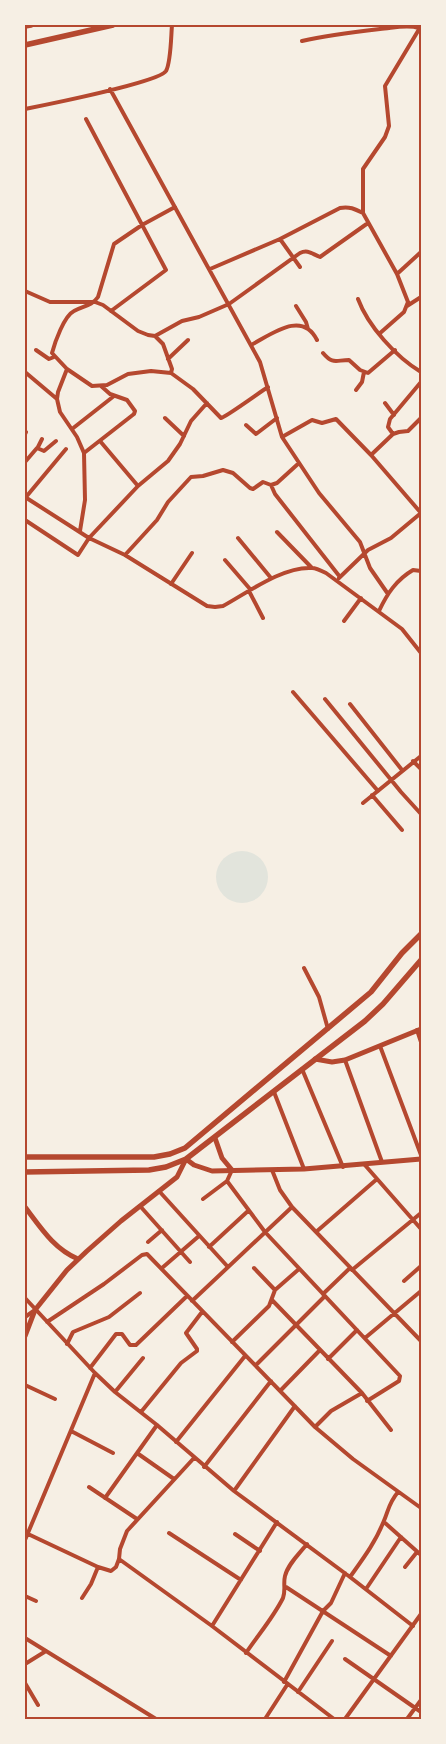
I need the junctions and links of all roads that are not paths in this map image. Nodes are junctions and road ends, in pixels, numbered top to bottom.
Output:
1 (31, 25) edge
2 (113, 25) edge
3 (172, 25) edge
4 (25, 26) edge
5 (373, 27) edge
6 (420, 27) edge
7 (302, 41) dead end
8 (25, 45) edge
9 (110, 89) junction
10 (25, 109) edge
11 (86, 119) dead end
12 (175, 207) junction
13 (363, 214) junction
14 (368, 223) junction
15 (142, 225) junction
16 (280, 239) junction
17 (421, 252) edge
18 (292, 257) junction
19 (300, 267) dead end
20 (210, 270) junction
21 (397, 274) junction
22 (25, 291) edge
23 (421, 297) edge
24 (358, 299) dead end
25 (95, 302) junction
26 (229, 304) junction
27 (296, 306) dead end
28 (408, 306) junction
29 (111, 311) junction
30 (308, 329) junction
31 (379, 334) junction
32 (155, 336) junction
33 (188, 340) dead end
34 (317, 340) dead end
35 (251, 345) junction
36 (36, 350) dead end
37 (395, 350) junction
38 (323, 353) dead end
39 (54, 357) junction
40 (168, 358) junction
41 (67, 369) junction
42 (25, 372) edge
43 (364, 372) junction
44 (421, 372) edge
45 (171, 373) junction
46 (421, 382) edge
47 (101, 386) junction
48 (268, 387) junction
49 (356, 390) dead end
50 (114, 396) junction
51 (57, 400) junction
52 (208, 403) junction
53 (385, 403) dead end
54 (394, 415) junction
55 (165, 418) dead end
56 (277, 418) junction
57 (421, 418) edge
58 (246, 425) dead end
59 (72, 429) junction
60 (393, 434) junction
61 (184, 436) junction
62 (282, 436) junction
63 (42, 440) dead end
64 (56, 441) dead end
65 (100, 441) junction
66 (38, 448) junction
67 (66, 448) dead end
68 (84, 453) junction
69 (371, 455) junction
70 (25, 462) edge
71 (299, 463) junction
72 (271, 485) junction
73 (138, 486) junction
74 (26, 497) edge
75 (421, 513) edge
76 (25, 520) edge
77 (80, 531) junction
78 (277, 532) dead end
79 (89, 538) junction
80 (238, 538) dead end
81 (192, 552) dead end
82 (364, 553) junction
83 (125, 555) junction
84 (225, 560) dead end
85 (312, 568) junction
86 (421, 571) edge
87 (271, 578) junction
88 (339, 578) junction
89 (171, 584) junction
90 (250, 590) junction
91 (388, 594) junction
92 (361, 598) junction
93 (378, 611) junction
94 (264, 618) dead end
95 (344, 621) dead end
96 (421, 653) edge
97 (293, 692) dead end
98 (325, 699) dead end
99 (350, 704) dead end
100 (421, 756) edge
101 (413, 761) junction
102 (402, 770) junction
103 (421, 770) edge
104 (391, 780) junction
105 (378, 791) junction
106 (372, 795) junction
107 (363, 803) dead end
108 (421, 814) edge
109 (402, 830) dead end
110 (421, 934) edge
111 (421, 960) edge
112 (304, 968) dead end
113 (328, 1029) junction
114 (419, 1029) edge
115 (421, 1042) edge
116 (380, 1046) junction
117 (315, 1059) junction
118 (345, 1060) junction
119 (302, 1069) junction
120 (274, 1092) junction
121 (215, 1138) junction
122 (421, 1155) edge
123 (25, 1157) edge
124 (186, 1159) junction
125 (421, 1159) edge
126 (382, 1162) junction
127 (364, 1164) junction
128 (343, 1167) junction
129 (304, 1169) junction
130 (232, 1170) junction
131 (272, 1170) junction
132 (25, 1172) edge
133 (377, 1179) junction
134 (227, 1181) junction
135 (159, 1190) junction
136 (203, 1199) dead end
137 (140, 1206) junction
138 (292, 1207) junction
139 (25, 1208) edge
140 (248, 1211) junction
141 (421, 1213) edge
142 (413, 1220) junction
143 (421, 1229) edge
144 (162, 1230) junction
145 (265, 1232) junction
146 (316, 1232) junction
147 (199, 1236) junction
148 (148, 1242) dead end
149 (209, 1247) junction
150 (181, 1251) junction
151 (78, 1258) junction
152 (190, 1262) dead end
153 (228, 1267) junction
154 (421, 1267) edge
155 (162, 1268) junction
156 (254, 1268) dead end
157 (299, 1269) junction
158 (351, 1269) junction
159 (404, 1281) dead end
160 (275, 1290) junction
161 (421, 1291) edge
162 (140, 1293) dead end
163 (324, 1295) junction
164 (187, 1296) junction
165 (25, 1298) edge
166 (272, 1300) junction
167 (192, 1301) junction
168 (35, 1310) junction
169 (202, 1312) junction
170 (395, 1314) junction
171 (25, 1317) edge
172 (47, 1322) junction
173 (296, 1325) junction
174 (357, 1330) junction
175 (25, 1336) edge
176 (365, 1338) junction
177 (421, 1341) edge
178 (232, 1342) junction
179 (67, 1344) junction
180 (320, 1350) junction
181 (245, 1356) junction
182 (143, 1358) dead end
183 (328, 1359) junction
184 (256, 1365) junction
185 (90, 1368) junction
186 (95, 1373) junction
187 (271, 1381) junction
188 (25, 1385) edge
189 (281, 1390) junction
190 (115, 1392) junction
191 (362, 1393) junction
192 (55, 1399) dead end
193 (367, 1401) junction
194 (295, 1406) junction
195 (141, 1412) junction
196 (157, 1425) junction
197 (315, 1427) junction
198 (391, 1430) dead end
199 (71, 1431) junction
200 (176, 1442) junction
201 (114, 1453) dead end
202 (137, 1453) junction
203 (194, 1458) junction
204 (204, 1467) junction
205 (174, 1479) junction
206 (89, 1486) dead end
207 (234, 1491) junction
208 (398, 1492) junction
209 (105, 1498) junction
210 (421, 1508) edge
211 (137, 1519) junction
212 (277, 1522) junction
213 (384, 1522) junction
214 (169, 1533) dead end
215 (235, 1534) dead end
216 (26, 1537) edge
217 (401, 1537) junction
218 (306, 1544) junction
219 (260, 1551) junction
220 (419, 1554) edge
221 (119, 1559) junction
222 (405, 1566) dead end
223 (98, 1567) junction
224 (345, 1573) junction
225 (350, 1576) junction
226 (241, 1580) junction
227 (286, 1586) junction
228 (366, 1589) junction
229 (25, 1596) edge
230 (82, 1598) dead end
231 (36, 1601) dead end
232 (323, 1611) junction
233 (421, 1614) edge
234 (212, 1626) junction
235 (413, 1626) junction
236 (25, 1638) edge
237 (332, 1641) dead end
238 (46, 1651) junction
239 (246, 1653) junction
240 (391, 1656) junction
241 (345, 1658) dead end
242 (25, 1664) edge
243 (374, 1679) junction
244 (285, 1683) junction
245 (25, 1684) edge
246 (298, 1692) junction
247 (421, 1700) edge
248 (38, 1705) dead end
249 (415, 1708) junction
250 (421, 1712) edge
251 (154, 1719) edge
252 (265, 1719) edge
253 (334, 1719) edge
254 (344, 1719) edge
255 (407, 1719) edge

1 - 4 main road
2 - 8 main road
3 - 9 street
5 - 6 street
5 - 7 street
6 - 13 street
9 - 10 street
9 - 12 street
11 - 15 street
12 - 15 street
12 - 20 street
13 - 14 street
13 - 16 street
14 - 18 street
14 - 21 street
15 - 25 street
15 - 29 street
16 - 18 street
16 - 20 street
17 - 21 street
18 - 19 street
18 - 26 street
20 - 26 street
21 - 28 street
22 - 25 street
23 - 28 street
24 - 31 street
25 - 29 street
25 - 39 street
26 - 32 street
26 - 35 street
27 - 30 street
28 - 31 street
29 - 32 street
30 - 34 street
30 - 35 street
31 - 37 street
32 - 40 street
33 - 40 street
35 - 48 street
36 - 39 street
37 - 43 street
37 - 44 street
38 - 43 street
39 - 41 street
40 - 45 street
41 - 47 street
41 - 51 street
42 - 51 street
43 - 49 street
45 - 47 street
45 - 52 street
46 - 54 street
47 - 50 street
48 - 52 street
48 - 56 street
50 - 59 street
50 - 65 street
51 - 59 street
52 - 61 street
53 - 54 street
54 - 60 street
55 - 61 street
56 - 58 street
56 - 62 street
57 - 60 street
59 - 68 street
60 - 69 street
61 - 73 street
62 - 69 street
62 - 71 street
63 - 66 street
64 - 66 street
65 - 68 street
65 - 73 street
66 - 70 street
67 - 74 street
68 - 77 street
69 - 75 street
71 - 72 street
71 - 82 street
72 - 83 street
72 - 88 street
73 - 79 street
74 - 77 street
75 - 82 street
76 - 79 street
77 - 79 street
78 - 85 street
79 - 83 street
80 - 87 street
81 - 89 street
82 - 88 street
82 - 91 street
83 - 89 street
84 - 90 street
85 - 87 street
85 - 88 street
86 - 91 street
87 - 90 street
88 - 92 street
89 - 90 street
90 - 94 street
91 - 93 street
92 - 93 street
92 - 95 street
93 - 96 street
97 - 105 street
98 - 104 street
99 - 102 street
100 - 101 street
101 - 102 street
101 - 103 street
102 - 104 street
104 - 105 street
104 - 108 street
105 - 106 street
106 - 107 street
106 - 109 street
110 - 113 main road
111 - 117 main road
112 - 113 street
113 - 123 main road
114 - 115 street
114 - 116 street
116 - 118 street
116 - 122 street
117 - 118 street
117 - 119 main road
118 - 126 street
119 - 120 main road
119 - 128 street
120 - 121 main road
120 - 129 street
121 - 124 main road
121 - 130 street
124 - 130 street
124 - 132 main road
124 - 135 street
125 - 126 street
126 - 127 street
127 - 128 street
127 - 133 street
128 - 129 street
129 - 131 street
130 - 131 street
130 - 134 street
131 - 138 street
133 - 142 street
133 - 146 street
134 - 136 street
134 - 140 street
135 - 137 street
135 - 147 street
137 - 144 street
137 - 151 street
138 - 145 street
138 - 146 street
139 - 151 street
140 - 145 street
140 - 149 street
141 - 142 street
142 - 143 street
142 - 158 street
144 - 148 street
144 - 150 street
145 - 153 street
145 - 157 street
146 - 158 street
147 - 149 street
147 - 150 street
149 - 153 street
150 - 152 street
150 - 155 street
151 - 168 street
153 - 167 street
154 - 159 street
155 - 164 street
155 - 172 street
156 - 160 street
157 - 160 street
157 - 163 street
158 - 163 street
158 - 170 street
160 - 166 street
161 - 170 street
162 - 179 street
163 - 173 street
163 - 174 street
164 - 167 street
164 - 185 street
165 - 168 street
166 - 173 street
166 - 178 street
167 - 169 street
168 - 171 street
168 - 172 street
168 - 175 street
169 - 178 street
169 - 195 street
170 - 176 street
170 - 177 street
172 - 179 street
173 - 180 street
173 - 184 street
174 - 176 street
174 - 183 street
176 - 193 street
178 - 181 street
179 - 185 street
180 - 183 street
180 - 189 street
181 - 184 street
181 - 200 street
182 - 190 street
183 - 191 street
184 - 187 street
185 - 186 street
186 - 190 street
186 - 199 street
187 - 189 street
187 - 204 street
188 - 192 street
189 - 194 street
190 - 195 street
191 - 193 street
191 - 197 street
193 - 198 street
194 - 197 street
194 - 207 street
195 - 196 street
196 - 200 street
196 - 202 street
197 - 208 street
199 - 201 street
199 - 216 street
200 - 203 street
202 - 205 street
202 - 209 street
203 - 204 street
203 - 205 street
204 - 207 street
205 - 211 street
206 - 209 street
207 - 212 street
208 - 210 street
208 - 213 street
209 - 211 street
211 - 221 street
212 - 218 street
212 - 219 street
213 - 217 street
213 - 225 street
214 - 226 street
215 - 219 street
216 - 223 street
217 - 220 street
217 - 228 street
218 - 224 street
218 - 227 street
219 - 226 street
220 - 222 street
221 - 223 street
221 - 234 street
223 - 230 street
224 - 225 street
224 - 232 street
225 - 228 street
226 - 234 street
227 - 232 street
227 - 239 street
228 - 235 street
229 - 231 street
232 - 240 street
232 - 244 street
233 - 235 street
234 - 239 street
235 - 240 street
236 - 238 street
237 - 246 street
238 - 242 street
238 - 251 street
239 - 244 street
240 - 243 street
241 - 243 street
243 - 249 street
243 - 254 street
244 - 246 street
244 - 252 street
245 - 248 street
246 - 253 street
247 - 249 street
249 - 250 street
249 - 255 street

